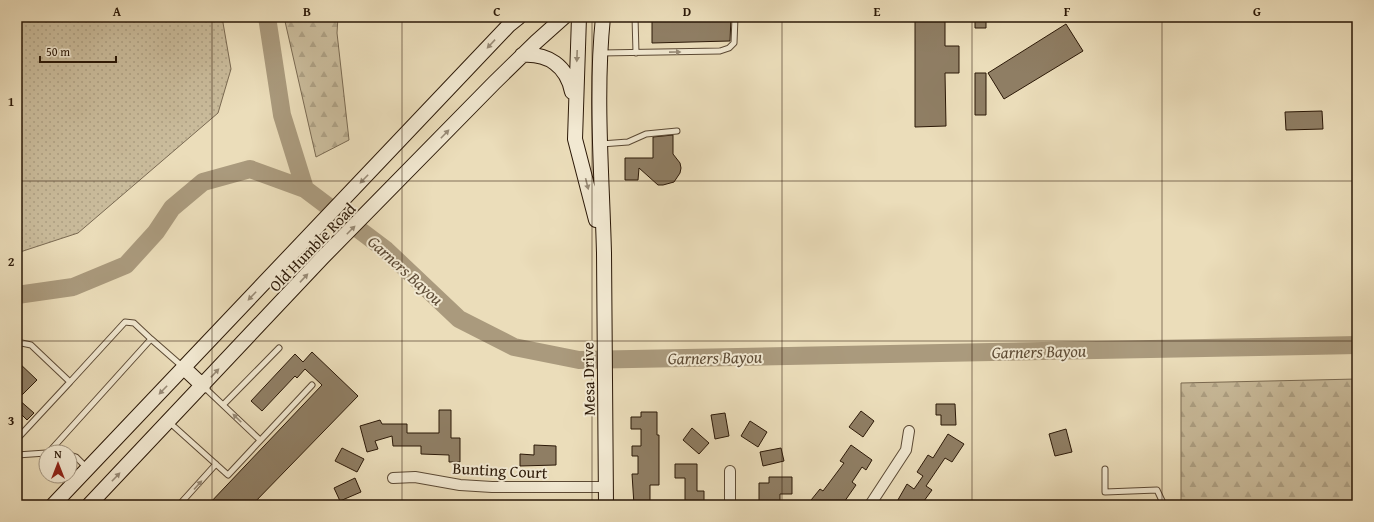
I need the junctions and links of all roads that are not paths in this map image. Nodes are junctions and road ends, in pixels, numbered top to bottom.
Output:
1 (564, 17) edge
2 (579, 17) edge
3 (603, 17) edge
4 (635, 17) edge
5 (735, 17) edge
6 (776, 17) edge
7 (801, 17) edge
8 (517, 18) edge
9 (792, 18) edge
10 (601, 53) junction
11 (636, 53) junction
12 (522, 55) junction
13 (575, 105) junction
14 (677, 131) dead end
15 (600, 144) junction
16 (604, 253) junction
17 (151, 339) junction
18 (17, 342) edge
19 (279, 348) dead end
20 (184, 368) junction
21 (70, 382) junction
22 (312, 385) dead end
23 (203, 386) junction
24 (223, 405) junction
25 (169, 422) junction
26 (909, 431) dead end
27 (17, 439) edge
28 (260, 440) junction
29 (56, 444) edge
30 (38, 454) edge
31 (17, 455) edge
32 (78, 459) edge
33 (216, 464) junction
34 (88, 468) junction
35 (1105, 469) dead end
36 (730, 471) dead end
37 (393, 478) dead end
38 (606, 487) junction
39 (53, 505) edge
40 (89, 505) edge
41 (178, 505) edge
42 (606, 505) edge
43 (730, 505) edge
44 (870, 505) edge
45 (1164, 505) edge

1 - 12 main road, Old Humble Road
2 -> 13 main road, Mesa Drive
3 - 10 main road, Mesa Drive
4 - 11 lane
11 -> 5 lane
6 - 9 lane
7 - 9 lane
8 -> 20 main road, Old Humble Road
10 - 11 lane
10 - 15 main road, Mesa Drive
12 - 13 main road
23 -> 12 main road, Old Humble Road
13 -> 16 main road, Mesa Drive
14 - 15 lane
15 - 16 main road, Mesa Drive
16 - 38 main road, Mesa Drive
17 - 20 lane
17 - 21 lane
17 - 29 lane
18 - 21 lane
19 - 24 lane
20 - 23 main road
20 -> 34 main road, Old Humble Road
21 - 27 lane
22 - 28 lane
23 - 24 lane
23 - 25 main road, Old Humble Road
28 -> 24 lane
25 - 33 lane
40 -> 25 main road, Old Humble Road
26 - 44 street
28 - 33 lane
30 - 31 lane
32 - 34 lane
41 -> 33 lane
34 - 39 main road, Old Humble Road
35 - 45 lane
36 - 43 street
37 - 38 street, Bunting Court
38 - 42 main road, Mesa Drive

